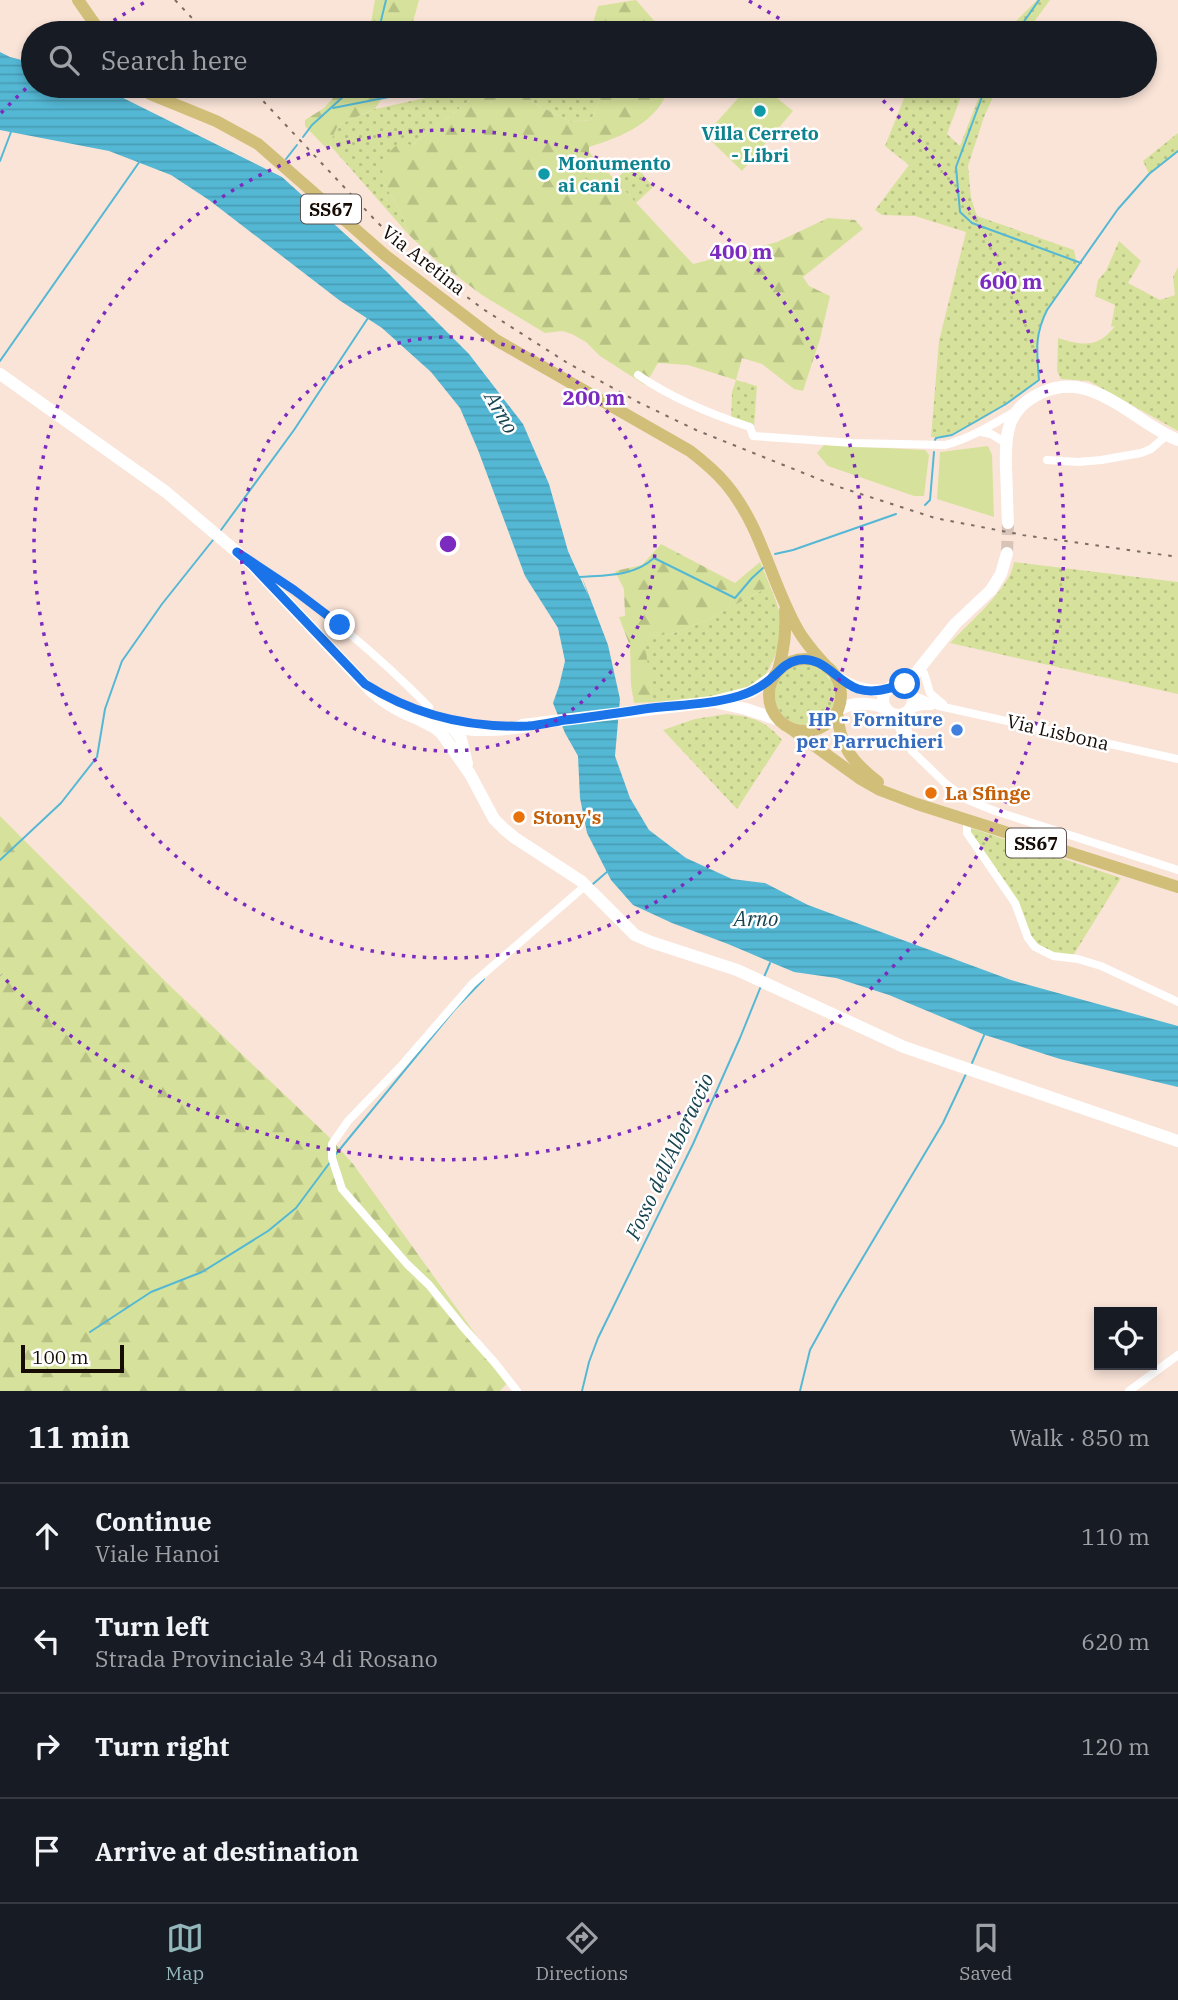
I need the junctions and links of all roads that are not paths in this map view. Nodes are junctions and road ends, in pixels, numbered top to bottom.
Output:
1 (78, 0) edge
2 (93, 21) edge
3 (162, 98) edge
4 (0, 374) edge
5 (638, 375) dead end
6 (1019, 409) junction
7 (993, 424) junction
8 (1008, 429) junction
9 (981, 432) junction
10 (1173, 437) edge
11 (1006, 443) junction
12 (1047, 460) dead end
13 (1008, 523) tunnel mouth
14 (237, 552) junction
15 (1007, 554) tunnel mouth
16 (784, 602) junction
17 (932, 654) junction
18 (831, 671) junction
19 (777, 673) junction
20 (924, 673) junction
21 (365, 684) junction
22 (893, 687) junction
23 (912, 695) junction
24 (712, 702) junction
25 (943, 706) junction
26 (432, 711) junction
27 (837, 711) junction
28 (898, 711) junction
29 (412, 716) junction
30 (779, 720) junction
31 (473, 723) junction
32 (528, 726) junction
33 (454, 728) junction
34 (790, 728) junction
35 (498, 730) junction
36 (458, 748) junction
37 (1178, 759) edge
38 (923, 761) junction
39 (894, 795) junction
40 (967, 821) junction
41 (1178, 870) edge
42 (586, 885) junction
43 (1178, 887) edge
44 (1178, 1002) edge
45 (1178, 1142) edge
46 (1178, 1355) edge
47 (517, 1391) edge
48 (1129, 1391) edge

1 - 2 main road
3 - 16 main road, Via Aretina / SS67
4 - 14 main road
5 - 9 street
6 - 7 street
6 - 8 main road
6 - 10 main road
7 - 8 street
7 - 9 street
8 - 11 main road
9 - 11 street
10 - 12 street
11 - 13 main road
14 - 21 main road
14 - 26 street
15 - 17 main road
16 - 18 main road, SS67
16 - 19 main road, SS67
17 - 20 main road
17 - 22 main road
18 - 19 main road
18 - 22 main road
18 - 27 main road
19 - 24 main road
19 - 30 main road
20 - 23 main road
20 - 25 street
21 - 26 main road
21 - 29 main road
22 - 23 main road
22 - 28 main road
23 - 25 street, Via Lisbona
23 - 28 main road
24 - 30 main road
24 - 32 main road
25 - 28 street, Via Lisbona
25 - 37 street, Via Lisbona
26 - 31 main road
26 - 33 main road
27 - 28 main road
27 - 34 main road
27 - 39 main road, SS67
28 - 38 street
28 - 38 street
29 - 33 main road
29 - 36 main road
30 - 34 main road
31 - 32 main road
31 - 33 main road
32 - 35 main road
33 - 35 main road
33 - 36 main road
34 - 39 main road, SS67
35 - 36 main road
36 - 42 main road
38 - 41 street
39 - 40 main road, SS67
40 - 43 main road, SS67
40 - 44 street
42 - 45 main road
42 - 47 street
46 - 48 street

